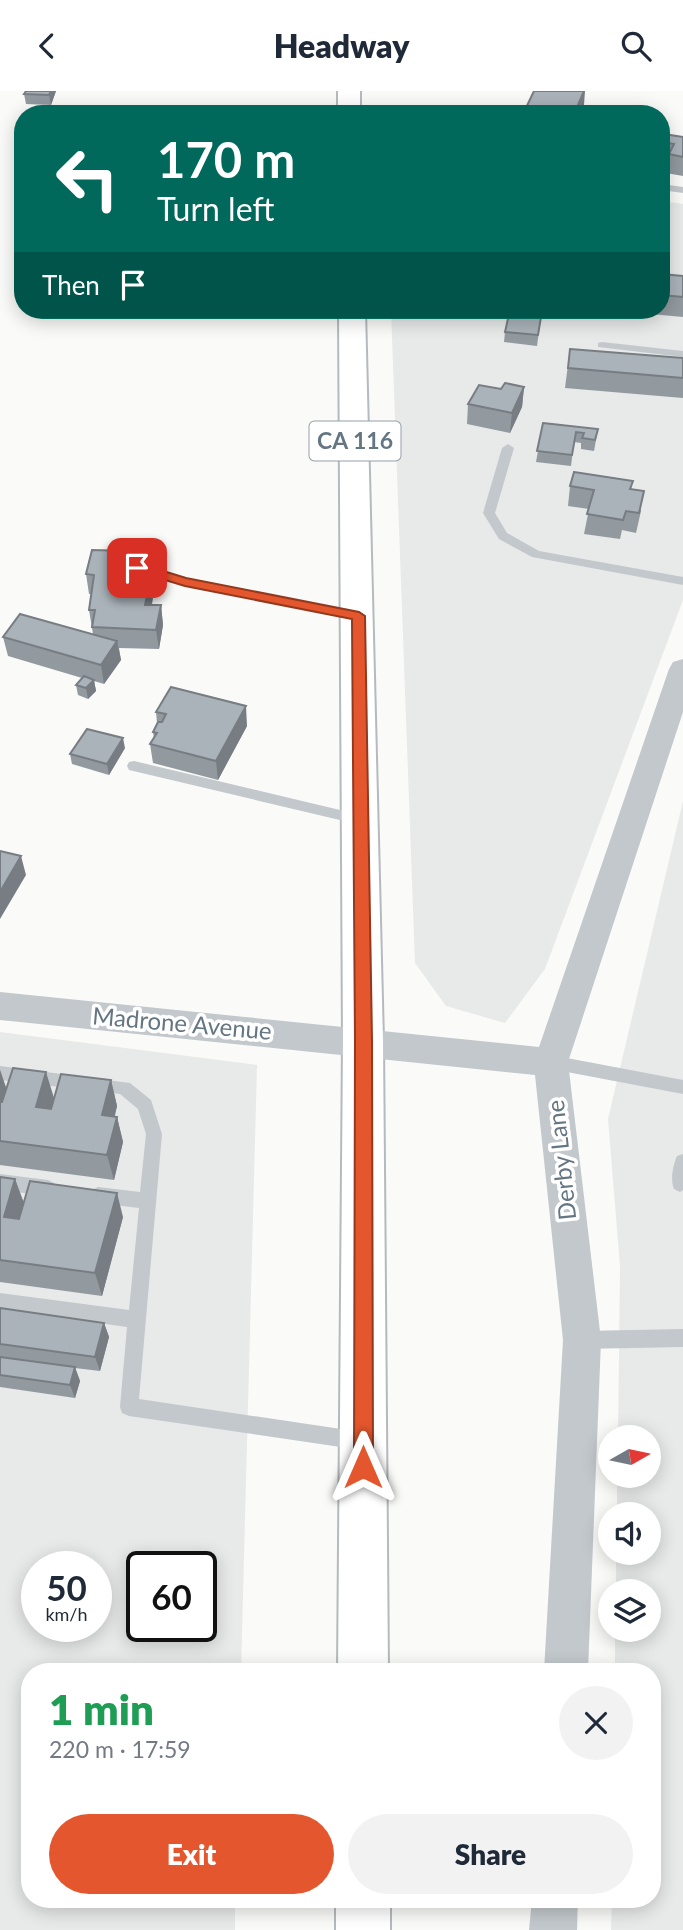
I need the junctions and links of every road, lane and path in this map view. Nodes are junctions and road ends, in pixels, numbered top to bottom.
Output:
1 (352, 319) edge
2 (602, 345) dead end
3 (683, 354) edge
4 (508, 448) dead end
5 (137, 568) edge
6 (683, 581) edge
7 (359, 616) junction
8 (683, 669) edge
9 (134, 766) dead end
10 (361, 820) junction
11 (0, 1006) edge
12 (363, 1041) junction
13 (551, 1062) junction
14 (0, 1073) edge
15 (683, 1087) edge
16 (683, 1161) edge
17 (0, 1182) edge
18 (680, 1184) dead end
19 (148, 1201) junction
20 (0, 1301) edge
21 (136, 1320) junction
22 (683, 1338) edge
23 (582, 1340) junction
24 (363, 1441) junction
25 (363, 1663) edge
26 (566, 1663) edge
27 (363, 1908) edge
28 (554, 1908) edge
29 (363, 1930) edge
30 (553, 1930) edge

1 - 7 main road, CA 116
2 - 3 lane
4 - 6 lane
5 - 7 lane
7 - 10 main road, CA 116
8 - 13 street, Derby Lane
9 - 10 lane
10 - 12 main road, CA 116
11 - 12 street, Madrone Avenue
12 - 13 street, Madrone Avenue
12 - 24 main road, CA 116
13 - 15 lane
13 - 23 street, Derby Lane
14 - 19 lane
16 - 18 lane
17 - 19 lane
19 - 21 lane
20 - 21 lane
21 - 24 lane
22 - 23 lane
23 - 26 street, Derby Lane
24 - 25 main road, CA 116
27 - 29 main road
28 - 30 street

